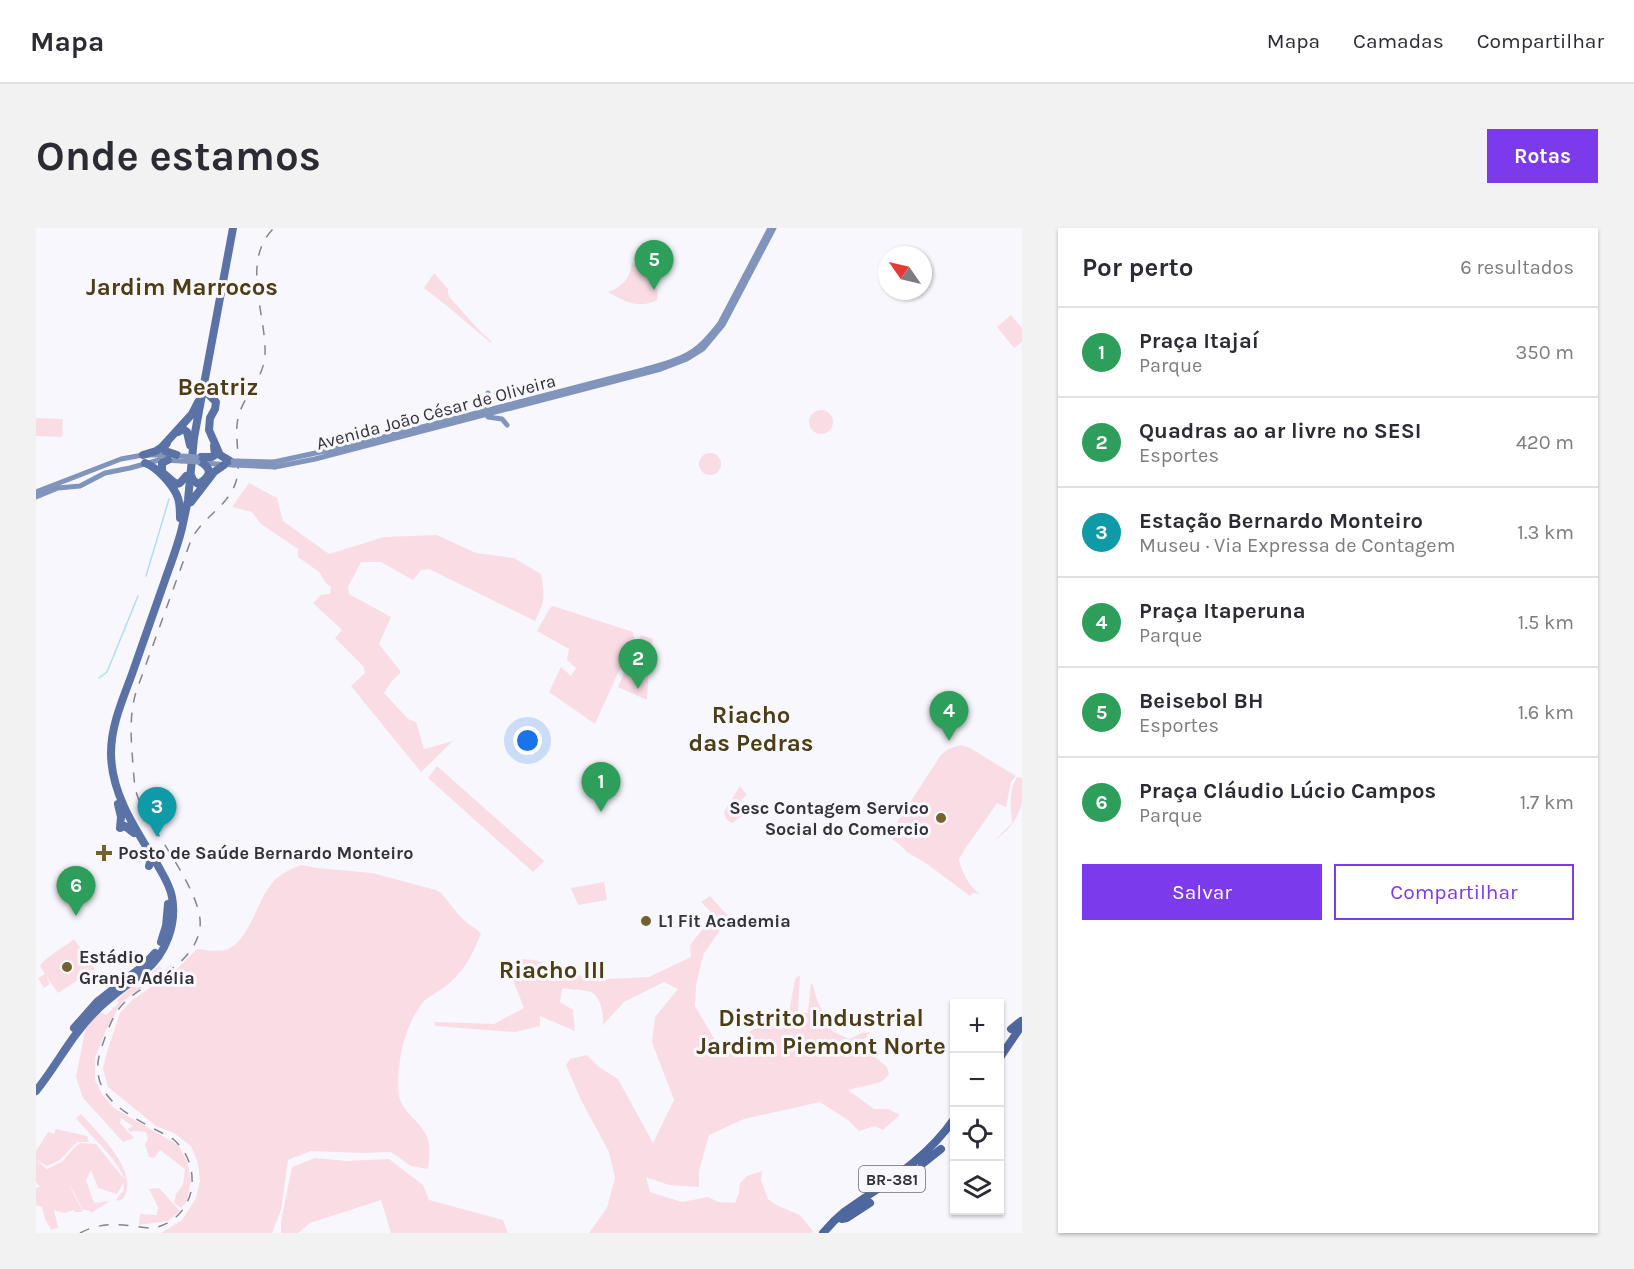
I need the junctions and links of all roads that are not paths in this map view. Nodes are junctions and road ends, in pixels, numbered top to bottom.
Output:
1 (231, 228) edge
2 (772, 228) edge
3 (207, 373) junction
4 (488, 393) dead end
5 (199, 405) junction
6 (479, 414) junction
7 (507, 425) dead end
8 (190, 445) junction
9 (181, 457) junction
10 (144, 459) junction
11 (199, 459) junction
12 (315, 459) junction
13 (168, 460) junction
14 (230, 463) junction
15 (274, 465) junction
16 (309, 467) dead end
17 (190, 477) junction
18 (67, 480) junction
19 (70, 488) junction
20 (36, 494) edge
21 (190, 502) junction
22 (180, 518) junction
23 (182, 528) junction
24 (118, 804) junction
25 (127, 816) junction
26 (134, 833) junction
27 (170, 899) junction
28 (1022, 1022) edge
29 (1011, 1029) dead end
30 (1004, 1045) edge
31 (1003, 1053) edge
32 (36, 1084) edge
33 (36, 1090) edge
34 (950, 1126) edge
35 (950, 1126) edge
36 (950, 1127) edge
37 (932, 1142) dead end
38 (941, 1149) dead end
39 (913, 1168) junction
40 (867, 1192) dead end
41 (870, 1203) dead end
42 (843, 1216) junction
43 (826, 1233) edge

1 - 3 highway
1 - 5 highway
2 - 6 main road, Avenida João César de Oliveira
3 - 5 highway
3 - 14 highway
4 - 6 main road
5 - 8 highway
5 - 10 highway
5 - 11 highway
5 - 17 highway
6 - 7 main road
6 - 12 main road, Avenida João César de Oliveira
6 - 15 main road, Avenida João César de Oliveira
8 - 9 highway
8 - 17 highway
9 - 10 main road, Avenida João César de Oliveira
9 - 11 main road, Avenida João César de Oliveira, bridge
9 - 13 main road, Avenida João César de Oliveira
10 - 13 main road, Avenida João César de Oliveira
10 - 18 main road, Avenida João César de Oliveira
10 - 19 main road, Avenida João César de Oliveira
10 - 22 highway
11 - 14 main road, Avenida João César de Oliveira
11 - 17 highway
12 - 15 main road, Avenida João César de Oliveira
12 - 16 main road
13 - 17 highway
14 - 15 main road, Avenida João César de Oliveira, bridge
14 - 21 highway
17 - 21 highway
17 - 22 highway
17 - 23 highway
18 - 19 main road
18 - 20 main road, Avenida João César de Oliveira
19 - 20 main road, Avenida João César de Oliveira
21 - 23 highway
22 - 24 highway
23 - 25 highway
24 - 25 highway
24 - 26 highway
25 - 26 highway
25 - 27 highway
26 - 27 highway
27 - 32 highway
27 - 33 highway
28 - 29 highway
28 - 30 highway
28 - 31 highway
34 - 37 highway, BR-381
35 - 42 highway, BR-381
36 - 39 highway, BR-381
38 - 39 highway, BR-381
39 - 42 highway, BR-381
40 - 42 highway
41 - 42 highway, BR-381
42 - 43 highway, BR-381

